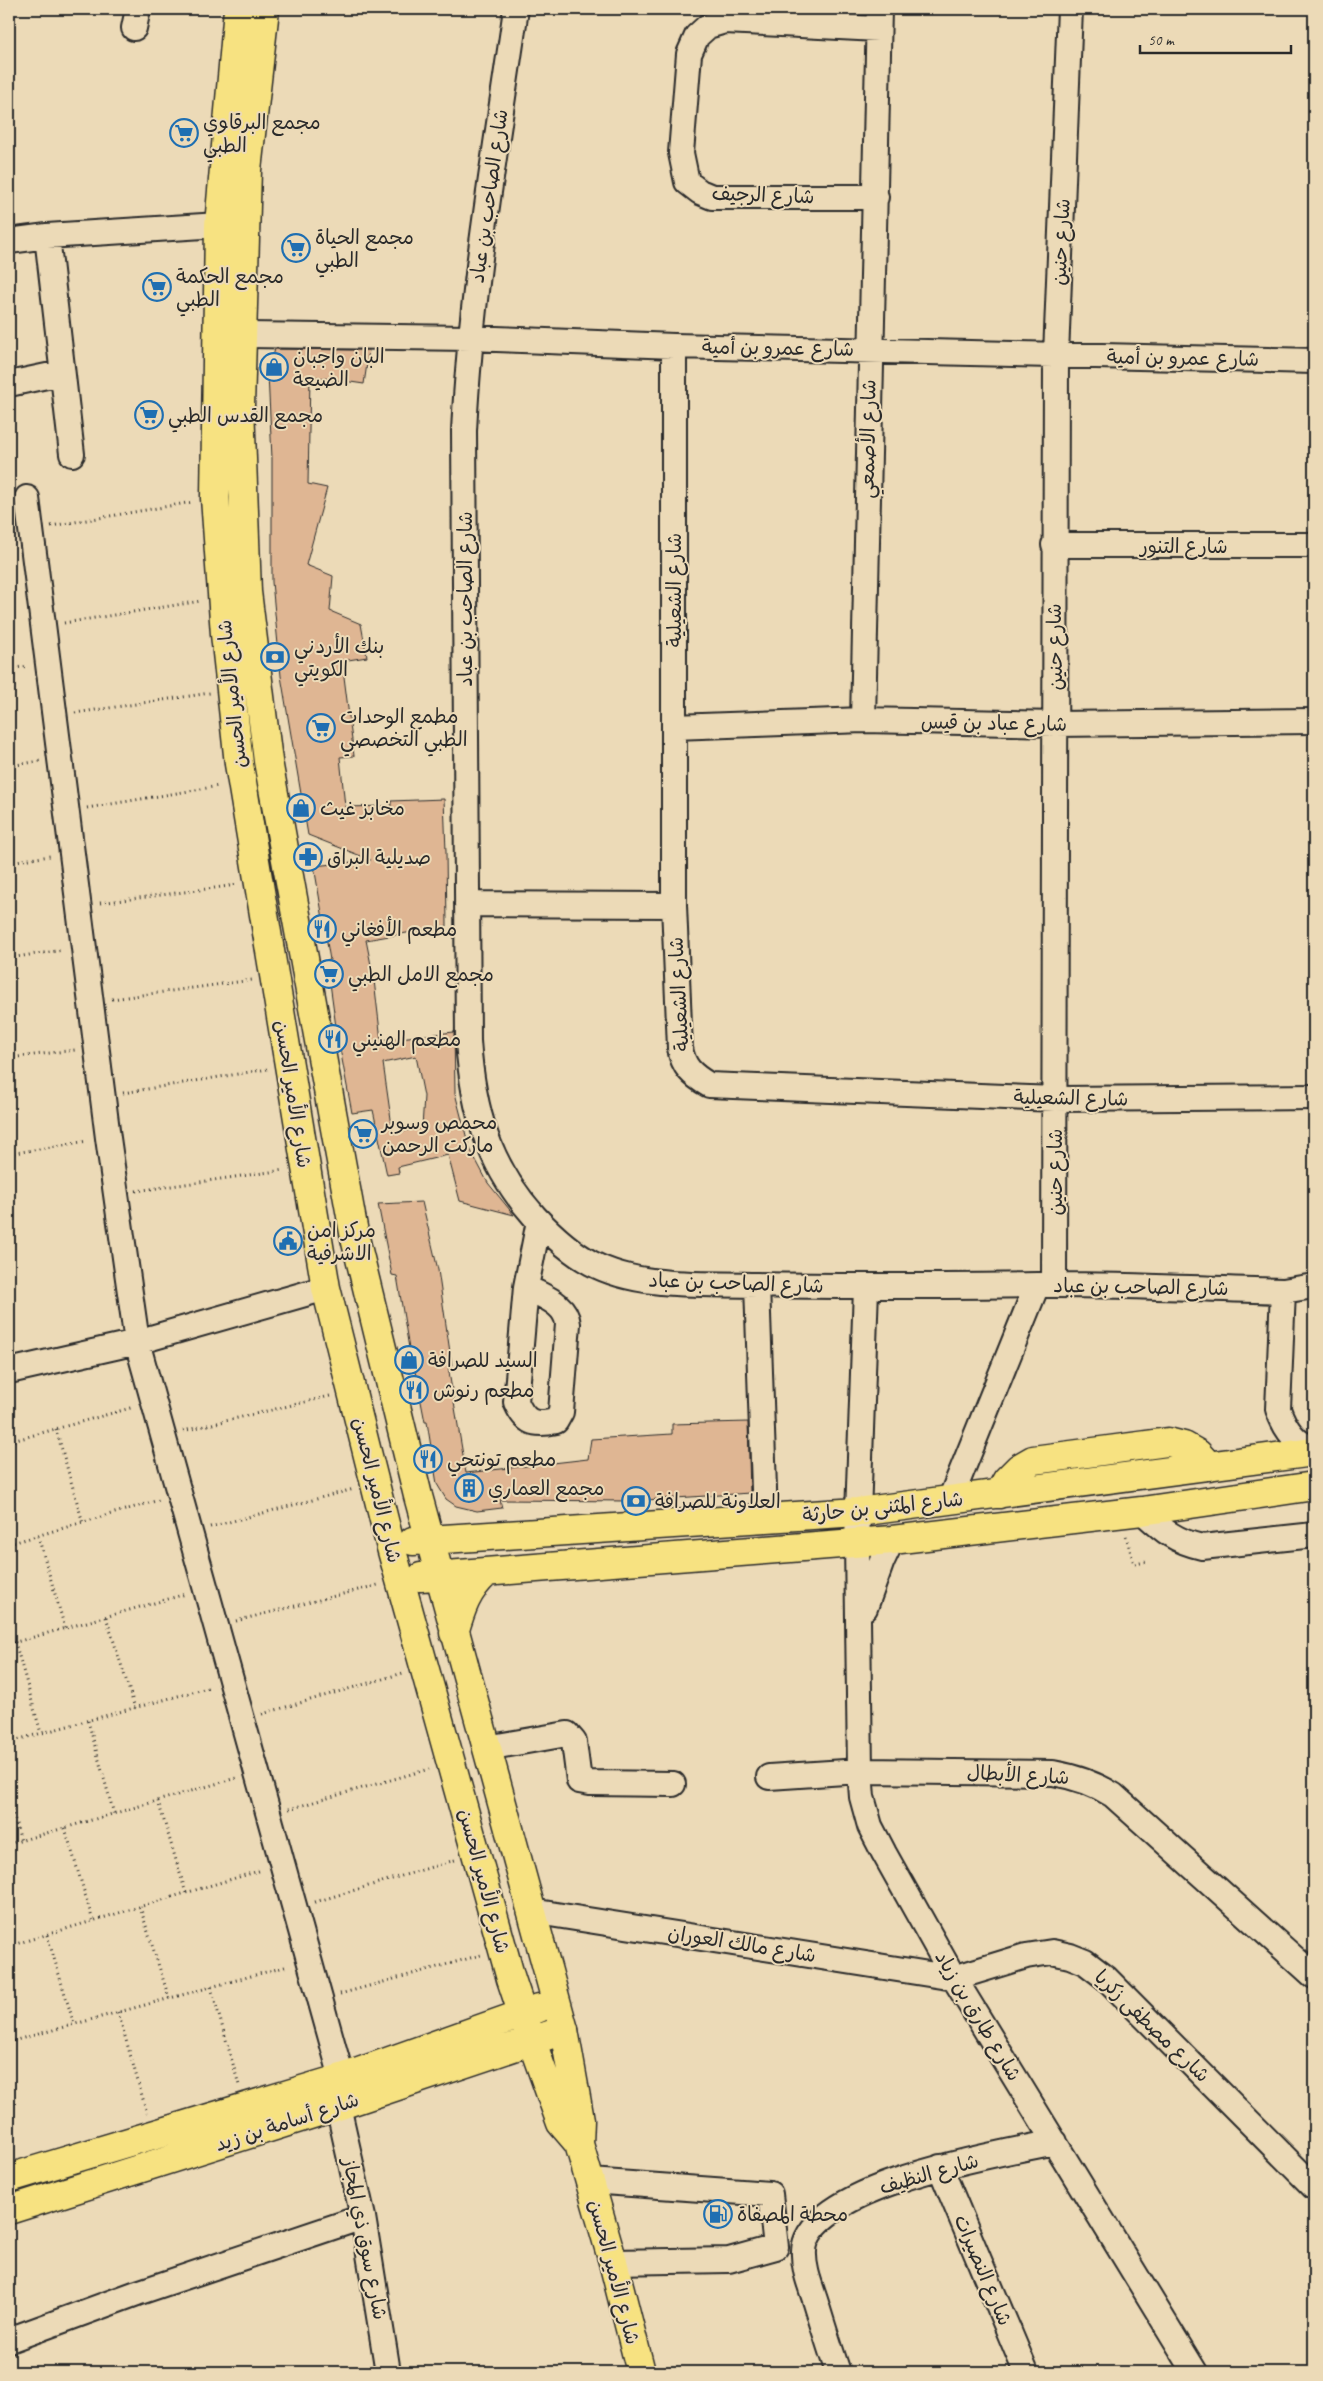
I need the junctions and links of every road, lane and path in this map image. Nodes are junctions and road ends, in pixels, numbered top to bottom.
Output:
1 (238, 9) edge
2 (265, 9) edge
3 (516, 9) edge
4 (1070, 9) edge
5 (878, 19) edge
6 (876, 197) junction
7 (219, 225) junction
8 (47, 236) junction
9 (9, 241) edge
10 (243, 335) junction
11 (470, 338) junction
12 (674, 346) junction
13 (870, 351) junction
14 (1056, 355) junction
15 (1314, 361) edge
16 (62, 373) junction
17 (9, 384) edge
18 (72, 454) dead end
19 (27, 498) dead end
20 (215, 498) junction
21 (31, 529) junction
22 (1054, 545) junction
23 (1314, 545) edge
24 (222, 598) junction
25 (43, 626) junction
26 (231, 690) junction
27 (54, 716) junction
28 (863, 720) junction
29 (1314, 721) edge
30 (1056, 724) junction
31 (674, 727) junction
32 (60, 759) junction
33 (9, 766) edge
34 (242, 782) junction
35 (67, 811) junction
36 (72, 853) junction
37 (9, 862) edge
38 (258, 882) junction
39 (467, 904) junction
40 (79, 906) junction
41 (674, 906) junction
42 (84, 947) junction
43 (9, 958) edge
44 (274, 977) junction
45 (91, 1002) junction
46 (97, 1047) junction
47 (9, 1058) edge
48 (288, 1066) junction
49 (103, 1096) junction
50 (1314, 1097) edge
51 (1056, 1099) junction
52 (108, 1138) junction
53 (9, 1154) edge
54 (305, 1167) junction
55 (116, 1194) junction
56 (539, 1221) junction
57 (355, 1238) junction
58 (318, 1246) junction
59 (757, 1285) junction
60 (1046, 1285) junction
61 (1314, 1286) edge
62 (526, 1287) junction
63 (326, 1288) junction
64 (866, 1288) junction
65 (1283, 1291) junction
66 (137, 1342) junction
67 (9, 1370) edge
68 (352, 1391) junction
69 (153, 1402) junction
70 (56, 1429) junction
71 (163, 1436) junction
72 (9, 1442) edge
73 (1314, 1448) edge
74 (1314, 1452) edge
75 (375, 1484) junction
76 (1314, 1486) edge
77 (179, 1494) junction
78 (418, 1496) junction
79 (950, 1500) junction
80 (1142, 1511) junction
81 (858, 1512) junction
82 (765, 1518) junction
83 (83, 1524) junction
84 (190, 1532) junction
85 (1314, 1535) edge
86 (38, 1536) junction
87 (480, 1537) junction
88 (431, 1539) junction
89 (892, 1540) junction
90 (857, 1543) junction
91 (9, 1544) edge
92 (390, 1544) junction
93 (1147, 1562) dead end
94 (1134, 1564) dead end
95 (486, 1573) junction
96 (439, 1575) junction
97 (400, 1579) junction
98 (206, 1589) junction
99 (106, 1617) junction
100 (216, 1626) junction
101 (66, 1628) junction
102 (860, 1629) junction
103 (454, 1633) junction
104 (15, 1642) junction
105 (9, 1644) edge
106 (424, 1667) junction
107 (231, 1681) junction
108 (135, 1708) junction
109 (242, 1720) junction
110 (88, 1721) junction
111 (41, 1734) junction
112 (9, 1742) edge
113 (486, 1748) junction
114 (451, 1763) junction
115 (860, 1771) junction
116 (257, 1772) junction
117 (769, 1777) dead end
118 (673, 1784) dead end
119 (9, 1800) edge
120 (158, 1801) junction
121 (114, 1814) junction
122 (269, 1815) junction
123 (64, 1828) junction
124 (21, 1841) junction
125 (9, 1844) edge
126 (476, 1854) junction
127 (283, 1864) junction
128 (186, 1893) junction
129 (140, 1907) junction
130 (295, 1907) junction
131 (530, 1911) junction
132 (93, 1921) junction
133 (46, 1935) junction
134 (9, 1946) edge
135 (502, 1949) junction
136 (309, 1960) junction
137 (1314, 1976) edge
138 (954, 1978) junction
139 (511, 1979) junction
140 (211, 1987) junction
141 (169, 1998) junction
142 (320, 1999) junction
143 (556, 2002) junction
144 (118, 2012) junction
145 (522, 2014) junction
146 (74, 2024) junction
147 (487, 2028) junction
148 (564, 2030) junction
149 (9, 2042) edge
150 (532, 2042) junction
151 (342, 2078) junction
152 (338, 2106) junction
153 (245, 2107) junction
154 (153, 2135) junction
155 (1055, 2142) junction
156 (579, 2144) junction
157 (940, 2167) junction
158 (9, 2178) edge
159 (590, 2181) junction
160 (1314, 2187) edge
161 (9, 2210) edge
162 (363, 2217) junction
163 (613, 2262) junction
164 (9, 2340) edge
165 (388, 2372) edge
166 (641, 2372) edge
167 (838, 2372) edge
168 (1026, 2372) edge
169 (1195, 2372) edge

1 - 7 main road, شارع الأمير الحسن
2 - 10 main road, شارع الأمير الحسن
3 - 11 street, شارع الصاحب بن عباد
4 - 14 street, شارع حنين
5 - 6 street, شارع الأصمعي
5 - 6 street, شارع الرجيف
6 - 13 street, شارع الأصمعي
7 - 8 street
7 - 20 main road, شارع الأمير الحسن
8 - 9 street
8 - 16 street
10 - 11 street, شارع عمرو بن أمية
10 - 57 main road, شارع الأمير الحسن
11 - 12 street, شارع عمرو بن أمية
11 - 39 street, شارع الصاحب بن عباد
12 - 13 street, شارع عمرو بن أمية
12 - 31 street, شارع الشعيلية
13 - 14 street, شارع عمرو بن أمية
13 - 28 street, شارع الأصمعي
14 - 15 street, شارع عمرو بن أمية
14 - 22 street, شارع حنين
16 - 17 street
16 - 18 street
19 - 21 street
20 - 21 path
20 - 24 main road, شارع الأمير الحسن
21 - 25 street
22 - 23 street, شارع التنور
22 - 30 street, شارع حنين
24 - 25 path
24 - 26 main road, شارع الأمير الحسن
25 - 27 street
26 - 27 path
26 - 34 main road, شارع الأمير الحسن
27 - 32 street
28 - 30 street, شارع عباد بن قيس
28 - 31 street, شارع عباد بن قيس
29 - 30 street, شارع عباد بن قيس
30 - 51 street, شارع حنين
31 - 41 street, شارع الشعيلية
32 - 33 path
32 - 35 street
34 - 35 path
34 - 38 main road, شارع الأمير الحسن
35 - 36 street
36 - 37 path
36 - 40 street
38 - 40 path
38 - 44 main road, شارع الأمير الحسن
39 - 41 street
39 - 56 street, شارع الصاحب بن عباد
40 - 42 street
41 - 51 street, شارع الشعيلية
42 - 43 path
42 - 45 street
44 - 45 path
44 - 48 main road, شارع الأمير الحسن
45 - 46 street
46 - 47 path
46 - 49 street
48 - 49 path
48 - 54 main road, شارع الأمير الحسن
49 - 52 street
50 - 51 street, شارع الشعيلية
51 - 60 street, شارع حنين
52 - 53 path
52 - 55 street
54 - 55 path
54 - 58 main road, شارع الأمير الحسن
55 - 66 street
56 - 59 street, شارع الصاحب بن عباد
56 - 62 street
57 - 58 main road
57 - 78 main road, شارع الأمير الحسن
58 - 63 main road, شارع الأمير الحسن
59 - 64 street, شارع الصاحب بن عباد
59 - 82 street
60 - 64 street, شارع الصاحب بن عباد
60 - 65 street, شارع الصاحب بن عباد
60 - 79 street
61 - 65 street, شارع الصاحب بن عباد
62 - 62 street
63 - 66 street
63 - 68 main road, شارع الأمير الحسن
64 - 81 street, شارع طارق بن زياد
65 - 73 street
66 - 67 street
66 - 69 street
68 - 71 path
68 - 75 main road, شارع الأمير الحسن
69 - 70 path
69 - 71 street
70 - 72 path
70 - 83 path
71 - 77 street
74 - 79 main road, شارع المثنى بن حارثة
75 - 84 path
75 - 92 main road, شارع الأمير الحسن
76 - 80 main road, شارع المثنى بن حارثة
77 - 83 path
77 - 84 street
78 - 87 main road
78 - 88 main road, شارع الأمير الحسن
79 - 81 main road, شارع المثنى بن حارثة
80 - 85 street
80 - 89 main road, شارع المثنى بن حارثة
81 - 82 main road, شارع المثنى بن حارثة
81 - 90 street, شارع طارق بن زياد
82 - 87 main road, شارع المثنى بن حارثة
83 - 86 path
84 - 98 street
86 - 91 path
86 - 101 path
87 - 88 main road, شارع المثنى بن حارثة
88 - 92 main road, شارع المثنى بن حارثة
88 - 96 main road, شارع الأمير الحسن
89 - 90 main road, شارع المثنى بن حارثة
89 - 102 street, شارع طارق بن زياد
90 - 95 main road, شارع المثنى بن حارثة
90 - 102 street, شارع طارق بن زياد
92 - 97 main road, شارع الأمير الحسن
93 - 94 path
95 - 96 main road, شارع المثنى بن حارثة
95 - 103 main road
96 - 97 main road, شارع المثنى بن حارثة
96 - 103 main road, شارع الأمير الحسن
97 - 100 path
97 - 106 main road, شارع الأمير الحسن
98 - 99 path
98 - 100 street
99 - 101 path
99 - 108 path
100 - 107 street
101 - 104 path
102 - 115 street, شارع طارق بن زياد
103 - 113 main road, شارع الأمير الحسن
104 - 105 path
104 - 111 path
106 - 109 path
106 - 114 main road, شارع الأمير الحسن
107 - 108 path
107 - 109 street
108 - 110 path
109 - 116 street
110 - 111 path
110 - 121 path
111 - 112 path
113 - 118 street
113 - 131 main road, شارع الأمير الحسن
114 - 122 path
114 - 126 main road, شارع الأمير الحسن
115 - 117 street, شارع الأبطال
115 - 137 street, شارع الأبطال
115 - 138 street, شارع طارق بن زياد
116 - 120 path
116 - 122 street
119 - 124 path
120 - 121 path
120 - 128 path
121 - 123 path
122 - 127 street
123 - 124 path
123 - 132 path
124 - 125 path
126 - 130 path
126 - 135 main road, شارع الأمير الحسن
127 - 128 path
127 - 130 street
128 - 129 path
129 - 132 path
129 - 141 path
130 - 136 street
131 - 138 street, شارع مالك العوران
131 - 143 main road, شارع الأمير الحسن
132 - 133 path
133 - 134 path
133 - 146 path
135 - 139 main road, شارع الأمير الحسن
135 - 142 path
136 - 140 path
136 - 142 street
138 - 155 street, شارع طارق بن زياد
138 - 160 street, شارع مصطفى زكريا
139 - 145 main road, شارع الأمير الحسن
139 - 147 main road
140 - 141 path
140 - 153 path
141 - 144 path
142 - 151 street
143 - 145 main road, شارع أسامة بن زيد
143 - 148 main road, شارع الأمير الحسن
144 - 146 path
144 - 154 path
145 - 147 main road, شارع أسامة بن زيد
145 - 150 main road, شارع الأمير الحسن
146 - 149 path
147 - 151 main road, شارع أسامة بن زيد
148 - 150 main road, شارع أسامة بن زيد
148 - 156 main road, شارع الأمير الحسن
150 - 152 main road, شارع أسامة بن زيد
150 - 156 main road, شارع الأمير الحسن
151 - 153 main road, شارع أسامة بن زيد
152 - 161 main road, شارع أسامة بن زيد
152 - 162 street, شارع سوق ذي المجاز
153 - 154 main road, شارع أسامة بن زيد
154 - 158 main road, شارع أسامة بن زيد
155 - 157 street, شارع النظيف
155 - 169 street, شارع طارق بن زياد
156 - 159 main road, شارع الأمير الحسن
157 - 167 street, شارع النظيف
157 - 168 street, شارع النصيرات
159 - 163 main road, شارع الأمير الحسن
159 - 163 street
162 - 164 street
162 - 165 street, شارع سوق ذي المجاز
163 - 166 main road, شارع الأمير الحسن

